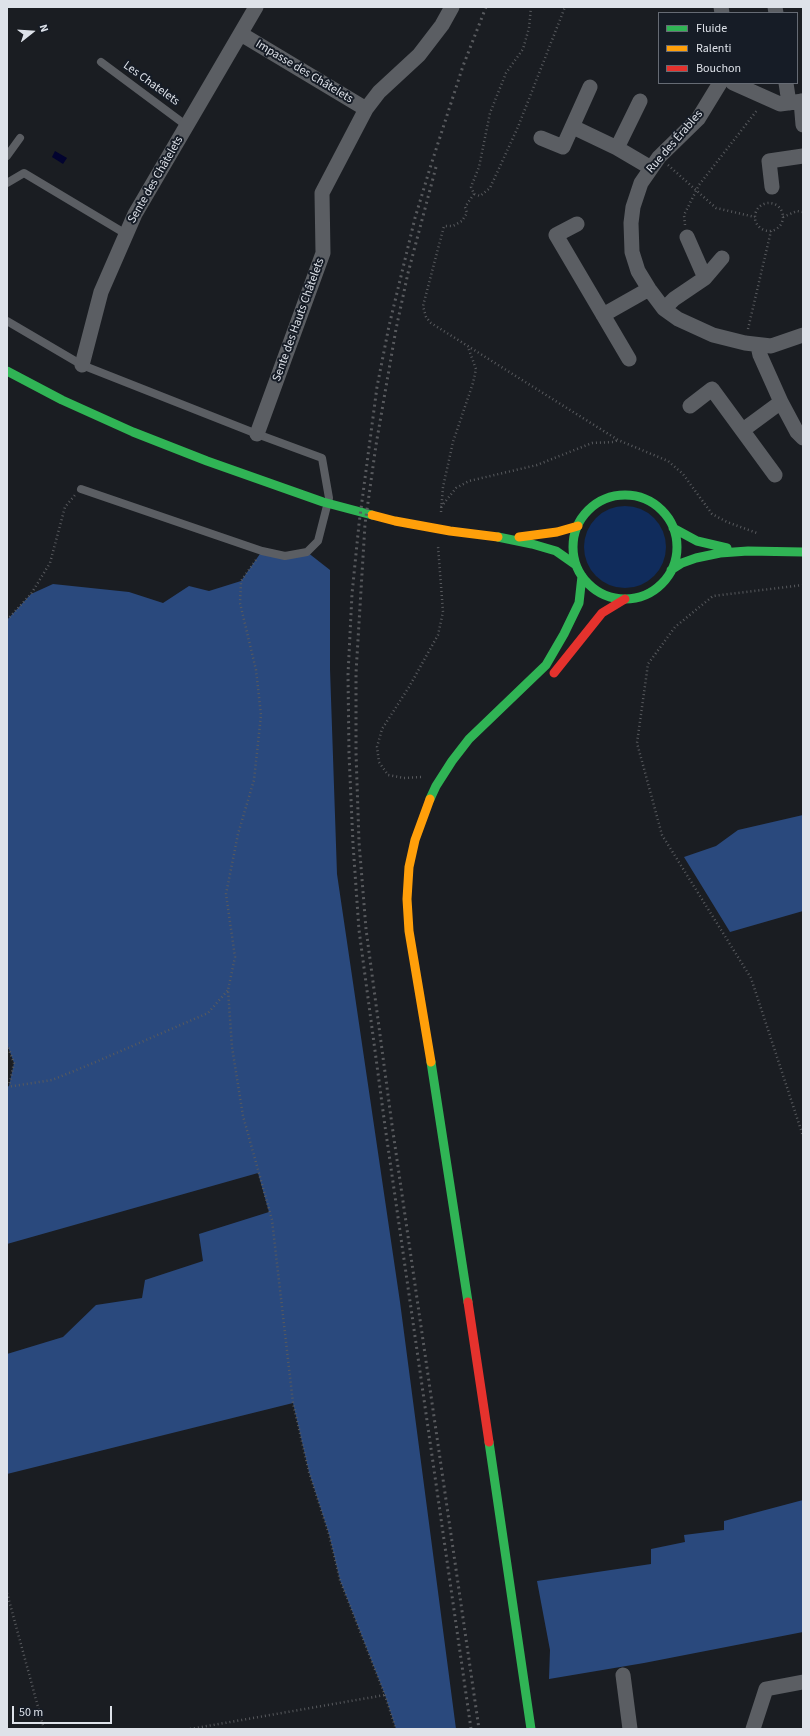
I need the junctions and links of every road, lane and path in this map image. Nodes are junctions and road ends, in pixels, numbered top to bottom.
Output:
1 (256, 7) edge
2 (452, 7) edge
3 (530, 7) edge
4 (565, 7) edge
5 (241, 34) junction
6 (101, 62) dead end
7 (719, 84) edge
8 (735, 84) edge
9 (787, 84) edge
10 (590, 87) dead end
11 (766, 98) junction
12 (640, 101) dead end
13 (798, 101) edge
14 (366, 109) junction
15 (803, 125) edge
16 (187, 126) junction
17 (573, 127) junction
18 (20, 138) dead end
19 (541, 138) dead end
20 (617, 148) junction
21 (7, 156) edge
22 (803, 156) edge
23 (655, 162) junction
24 (7, 183) edge
25 (772, 187) dead end
26 (696, 190) junction
27 (474, 194) junction
28 (803, 212) edge
29 (754, 217) junction
30 (783, 217) junction
31 (577, 224) dead end
32 (771, 231) junction
33 (126, 234) junction
34 (687, 237) joint
35 (722, 258) dead end
36 (705, 278) junction
37 (649, 290) junction
38 (664, 309) junction
39 (603, 315) junction
40 (7, 321) edge
41 (803, 335) edge
42 (751, 344) junction
43 (468, 346) junction
44 (629, 359) dead end
45 (82, 365) junction
46 (7, 371) edge
47 (781, 402) junction
48 (690, 406) dead end
49 (743, 430) junction
50 (258, 434) junction
51 (803, 438) edge
52 (618, 440) junction
53 (775, 475) dead end
54 (81, 489) joint
55 (441, 507) junction
56 (440, 514) dead end
57 (578, 526) junction
58 (673, 528) junction
59 (761, 535) dead end
60 (505, 538) junction
61 (438, 543) dead end
62 (262, 550) junction
63 (748, 552) junction
64 (803, 552) edge
65 (576, 565) junction
66 (671, 570) junction
67 (582, 576) junction
68 (803, 585) edge
69 (625, 599) junction
70 (7, 620) edge
71 (546, 682) dead end
72 (422, 777) dead end
73 (228, 990) junction
74 (434, 1022) dead end
75 (7, 1044) edge
76 (8, 1087) edge
77 (803, 1136) edge
78 (451, 1185) junction
79 (7, 1593) edge
80 (623, 1675) dead end
81 (803, 1682) edge
82 (385, 1695) junction
83 (44, 1729) edge
84 (190, 1729) edge
85 (396, 1729) edge
86 (531, 1729) edge
87 (630, 1729) edge
88 (753, 1729) edge

1 - 5 street, Sente des Châtelets
2 - 14 street, Sente des Hauts Châtelets
3 - 27 path
4 - 27 path
5 - 14 street, Impasse des Châtelets
5 - 16 street, Sente des Châtelets
6 - 16 lane, Les Chatelets
7 - 23 street, Rue des Érables
8 - 11 street
9 - 13 street
10 - 17 street
11 - 13 street
11 - 26 path
12 - 20 street
13 - 15 street
14 - 50 street, Sente des Hauts Châtelets
16 - 33 street, Sente des Châtelets
17 - 19 street
17 - 20 street
18 - 21 lane
20 - 23 street
22 - 25 street
23 - 26 path
23 - 37 street, Rue des Érables
24 - 33 lane
26 - 29 path
26 - 34 path
27 - 43 path
28 - 30 path
29 - 30 path
29 - 32 path
30 - 32 path
31 - 39 street
32 - 42 path
33 - 45 street, Sente des Châtelets
34 - 36 street
35 - 36 street
36 - 38 street
37 - 38 street, Rue des Érables
37 - 39 street
38 - 42 street, Rue des Érables
39 - 44 street
40 - 45 lane
41 - 42 street, Rue des Érables
42 - 47 street
43 - 52 path
43 - 55 path
45 - 50 lane
46 - 60 main road
47 - 49 street
47 - 51 street
48 - 49 street
49 - 53 street
50 - 62 lane
52 - 55 path
52 - 59 path
54 - 62 lane
54 - 70 path
55 - 56 path
57 - 58 main road
57 - 60 main road
57 - 65 main road
58 - 63 main road
58 - 66 main road
60 - 65 main road
61 - 72 path
62 - 73 path
63 - 64 main road
63 - 66 main road
65 - 67 main road
66 - 69 main road
67 - 69 main road
67 - 78 main road
68 - 77 path
69 - 71 main road
73 - 76 path
73 - 82 path
74 - 78 main road
75 - 76 path
78 - 86 main road
79 - 83 path
80 - 87 street
81 - 88 street
82 - 84 path
82 - 85 path

